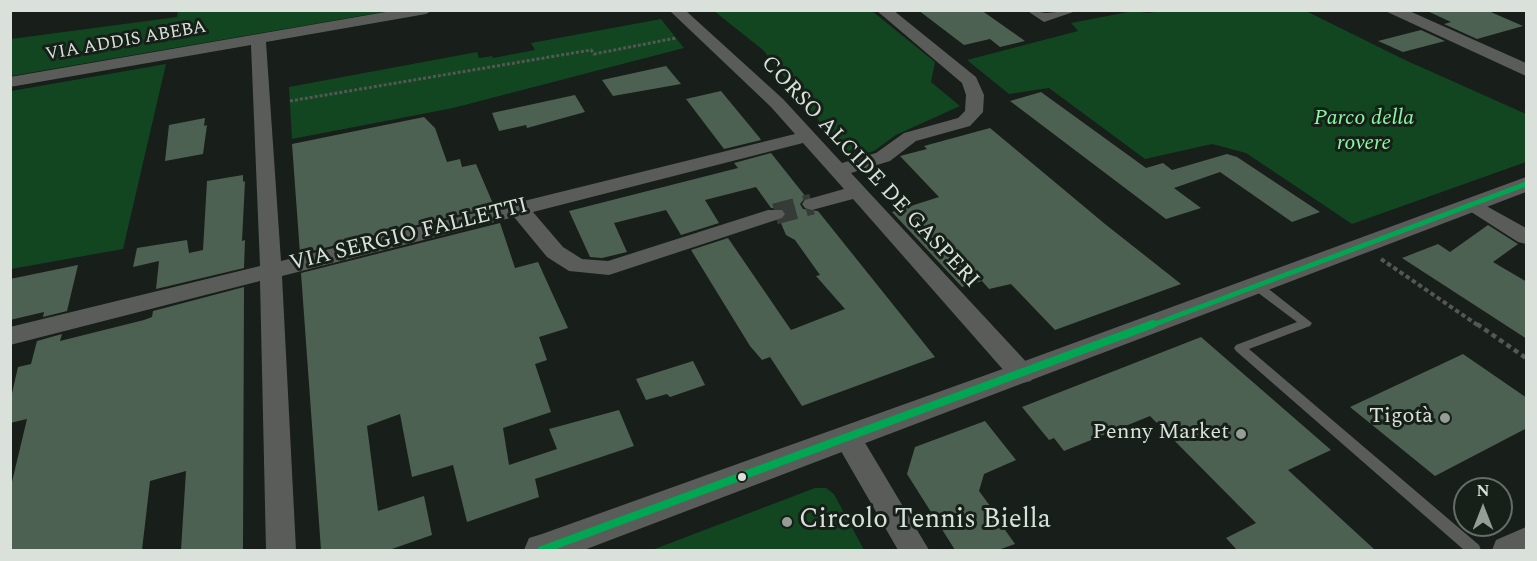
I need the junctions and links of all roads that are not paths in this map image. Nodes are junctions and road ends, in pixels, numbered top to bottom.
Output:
1 (426, 10) edge
2 (676, 10) edge
3 (883, 10) edge
4 (1072, 10) edge
5 (1391, 10) edge
6 (1039, 14) edge
7 (258, 39) junction
8 (1527, 70) edge
9 (10, 82) edge
10 (807, 137) junction
11 (838, 171) junction
12 (1527, 184) edge
13 (857, 192) junction
14 (812, 204) tunnel mouth
15 (1472, 204) junction
16 (519, 209) junction
17 (775, 214) tunnel mouth
18 (1527, 237) edge
19 (271, 271) junction
20 (1257, 286) junction
21 (10, 336) edge
22 (1022, 374) junction
23 (848, 439) junction
24 (1527, 540) edge
25 (550, 549) edge
26 (281, 550) edge
27 (914, 550) edge
28 (1474, 550) edge
29 (1507, 550) edge

1 - 7 street, VIA ADDIS ABEBA
2 - 10 street, CORSO ALCIDE DE GASPERI
3 - 11 street
4 - 6 street
5 - 8 street
7 - 9 street, VIA ADDIS ABEBA
7 - 19 street
10 - 11 street, CORSO ALCIDE DE GASPERI
10 - 16 street, VIA SERGIO FALLETTI
11 - 13 street, CORSO ALCIDE DE GASPERI
12 - 15 street
13 - 14 street
13 - 22 street, CORSO ALCIDE DE GASPERI
15 - 18 street
15 - 20 street
16 - 17 street
16 - 19 street, VIA SERGIO FALLETTI
19 - 21 street, VIA SERGIO FALLETTI
19 - 26 street
20 - 22 street
20 - 28 lane
22 - 23 street
23 - 25 street
23 - 27 street
24 - 29 street

